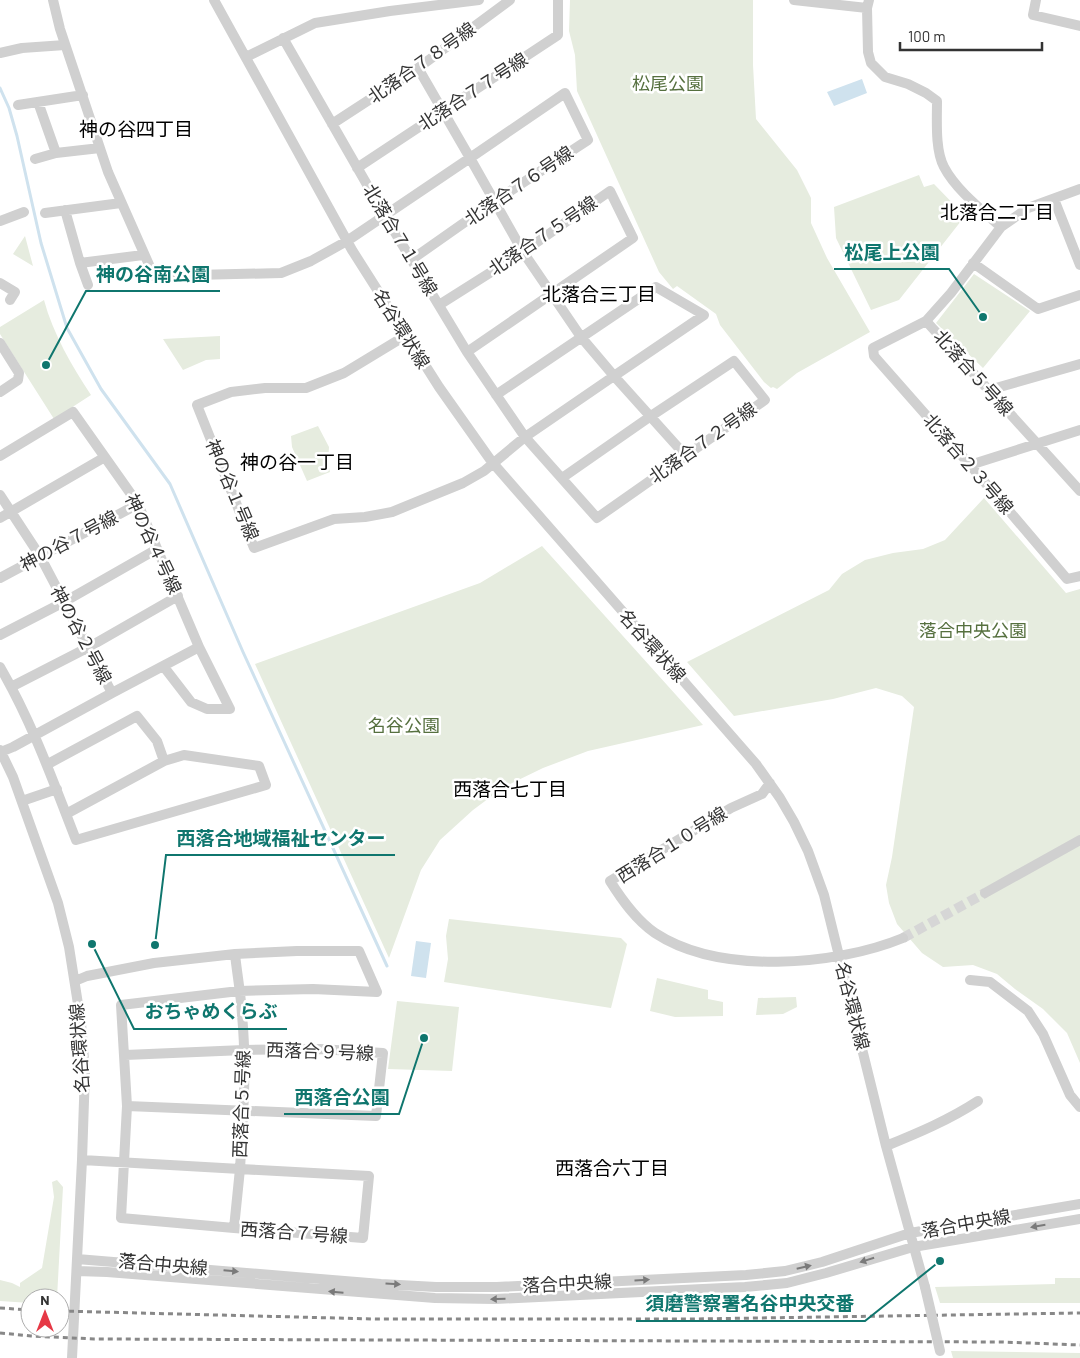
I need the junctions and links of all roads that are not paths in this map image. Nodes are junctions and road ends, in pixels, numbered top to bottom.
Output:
1 (53, 0) edge
2 (214, 0) edge
3 (479, 0) edge
4 (510, 0) edge
5 (558, 0) edge
6 (794, 0) edge
7 (1036, 0) edge
8 (868, 4) edge
9 (1080, 26) edge
10 (283, 38) junction
11 (65, 45) junction
12 (0, 53) edge
13 (246, 58) junction
14 (418, 68) junction
15 (83, 95) junction
16 (38, 102) junction
17 (18, 105) dead end
18 (442, 113) junction
19 (332, 124) junction
20 (100, 148) junction
21 (56, 153) junction
22 (470, 158) junction
23 (35, 159) dead end
24 (357, 168) junction
25 (1080, 189) edge
26 (1054, 199) junction
27 (494, 201) junction
28 (121, 203) junction
29 (65, 210) junction
30 (24, 212) dead end
31 (45, 213) dead end
32 (385, 216) junction
33 (0, 221) edge
34 (1001, 227) junction
35 (347, 241) junction
36 (523, 252) junction
37 (143, 256) junction
38 (411, 260) junction
39 (80, 263) junction
40 (973, 263) junction
41 (1080, 266) edge
42 (0, 283) edge
43 (88, 285) dead end
44 (551, 294) junction
45 (1080, 295) edge
46 (10, 300) dead end
47 (439, 306) junction
48 (926, 321) junction
49 (405, 336) junction
50 (581, 337) junction
51 (0, 343) edge
52 (467, 352) junction
53 (1080, 364) edge
54 (614, 376) junction
55 (989, 390) junction
56 (0, 392) edge
57 (496, 395) junction
58 (651, 416) junction
59 (1080, 430) edge
60 (525, 437) junction
61 (1036, 443) junction
62 (685, 455) junction
63 (0, 456) edge
64 (105, 458) junction
65 (492, 462) junction
66 (970, 465) junction
67 (562, 478) junction
68 (1080, 491) edge
69 (0, 495) edge
70 (138, 504) junction
71 (11, 512) junction
72 (0, 518) edge
73 (157, 549) junction
74 (40, 556) junction
75 (1080, 576) edge
76 (0, 578) edge
77 (178, 596) junction
78 (64, 602) junction
79 (0, 636) edge
80 (89, 647) junction
81 (199, 647) junction
82 (0, 667) edge
83 (164, 667) junction
84 (11, 687) junction
85 (112, 693) junction
86 (35, 735) junction
87 (0, 751) edge
88 (164, 761) junction
89 (48, 764) junction
90 (770, 783) junction
91 (56, 789) junction
92 (22, 801) junction
93 (66, 814) junction
94 (1080, 840) edge
95 (985, 894) tunnel mouth
96 (903, 938) tunnel mouth
97 (235, 954) junction
98 (840, 955) junction
99 (75, 980) junction
100 (970, 980) dead end
101 (240, 991) junction
102 (244, 1050) junction
103 (125, 1055) junction
104 (978, 1100) dead end
105 (127, 1106) junction
106 (1080, 1107) edge
107 (243, 1110) junction
108 (886, 1146) junction
109 (82, 1160) junction
110 (125, 1161) junction
111 (240, 1169) junction
112 (1080, 1204) edge
113 (1080, 1219) edge
114 (234, 1228) junction
115 (910, 1233) junction
116 (914, 1247) junction
117 (78, 1259) junction
118 (77, 1271) junction
119 (72, 1358) edge
120 (941, 1358) edge

1 - 11 street
2 - 13 street, 名谷環状線
3 - 10 street
4 - 14 street, 北落合７８号線
5 - 18 street, 北落合７７号線
6 - 8 street
7 - 9 street
8 - 34 street
10 - 13 street
10 - 19 street, 北落合７１号線
11 - 12 street
11 - 15 street
13 - 35 street, 名谷環状線
14 - 18 street
14 - 19 street, 北落合７８号線
15 - 16 street
15 - 20 street
16 - 17 street
16 - 21 street
18 - 22 street
18 - 24 street, 北落合７７号線
19 - 24 street, 北落合７１号線
20 - 21 street
20 - 28 street
21 - 23 street
22 - 27 street
22 - 27 street, 北落合７６号線
22 - 32 street
24 - 32 street, 北落合７１号線
25 - 26 street, 北落合５号線
26 - 34 street, 北落合５号線
26 - 41 street
27 - 36 street
27 - 38 street, 北落合７６号線
28 - 29 street
28 - 37 street
29 - 31 street
29 - 39 street
30 - 33 street
32 - 35 street
32 - 38 street, 北落合７１号線
34 - 40 street, 北落合５号線
35 - 37 street
35 - 49 street, 名谷環状線
36 - 44 street
36 - 44 street, 北落合７５号線
36 - 47 street, 北落合７５号線
37 - 39 street
38 - 47 street, 北落合７１号線
39 - 43 street
40 - 45 street
40 - 48 street, 北落合５号線
42 - 46 street
44 - 50 street
44 - 52 street, 北落合７５号線
47 - 52 street, 北落合７１号線
48 - 55 street, 北落合５号線
48 - 66 street, 北落合２３号線
49 - 65 street, 名谷環状線
49 - 65 street, 神の谷１号線
50 - 54 street
50 - 54 street
50 - 57 street
51 - 56 street
52 - 57 street, 北落合７１号線
53 - 55 street
54 - 58 street
54 - 60 street
55 - 61 street, 北落合５号線
57 - 60 street, 北落合７１号線
58 - 62 street
58 - 62 street, 北落合７２号線
58 - 67 street, 北落合７２号線
59 - 61 street
60 - 65 street
60 - 67 street, 北落合７２号線
61 - 66 street
61 - 68 street, 北落合５号線
62 - 67 street, 北落合７２号線
63 - 64 street, 神の谷４号線
64 - 70 street, 神の谷４号線
64 - 71 street
65 - 90 street, 名谷環状線
66 - 75 street, 北落合２３号線
69 - 71 street, 神の谷２号線
70 - 73 street, 神の谷４号線
70 - 74 street, 神の谷７号線
71 - 72 street
71 - 74 street, 神の谷２号線
73 - 77 street, 神の谷４号線
73 - 78 street
74 - 76 street, 神の谷７号線
74 - 78 street, 神の谷２号線
77 - 80 street
77 - 81 street, 神の谷４号線
78 - 79 street
78 - 80 street, 神の谷２号線
80 - 84 street
80 - 85 street, 神の谷２号線
81 - 83 street
81 - 83 street, 神の谷４号線
82 - 84 street
83 - 85 street
84 - 86 street
85 - 86 street, 神の谷２号線
86 - 87 street, 神の谷２号線
86 - 89 street
87 - 92 street, 名谷環状線
88 - 89 street
88 - 93 street
88 - 93 street
89 - 91 street
90 - 98 street, 名谷環状線
90 - 98 street, 西落合１０号線
91 - 92 street
91 - 93 street
92 - 99 street, 名谷環状線
94 - 95 street
96 - 98 street
97 - 99 street
97 - 101 street, 西落合５号線
97 - 101 street
98 - 108 street, 名谷環状線
99 - 109 street, 名谷環状線
100 - 106 street
101 - 102 street, 西落合５号線
101 - 103 street
102 - 103 street, 西落合９号線
102 - 107 street, 西落合５号線
102 - 107 street, 西落合９号線
103 - 105 street
104 - 108 street
105 - 107 street, 西落合９号線
105 - 110 street
107 - 111 street, 西落合５号線
108 - 115 street, 名谷環状線
109 - 110 street, 西落合５号線
109 - 117 street, 名谷環状線
110 - 111 street, 西落合５号線
110 - 114 street, 西落合７号線
111 - 114 street
111 - 114 street, 西落合７号線
112 - 115 street, 落合中央線
113 -> 116 street, 落合中央線
115 - 116 street, 名谷環状線
117 -> 115 street, 落合中央線
116 -> 118 street, 落合中央線
116 - 120 street, 名谷環状線, bridge
117 - 118 street, 名谷環状線
118 - 119 street, 名谷環状線

